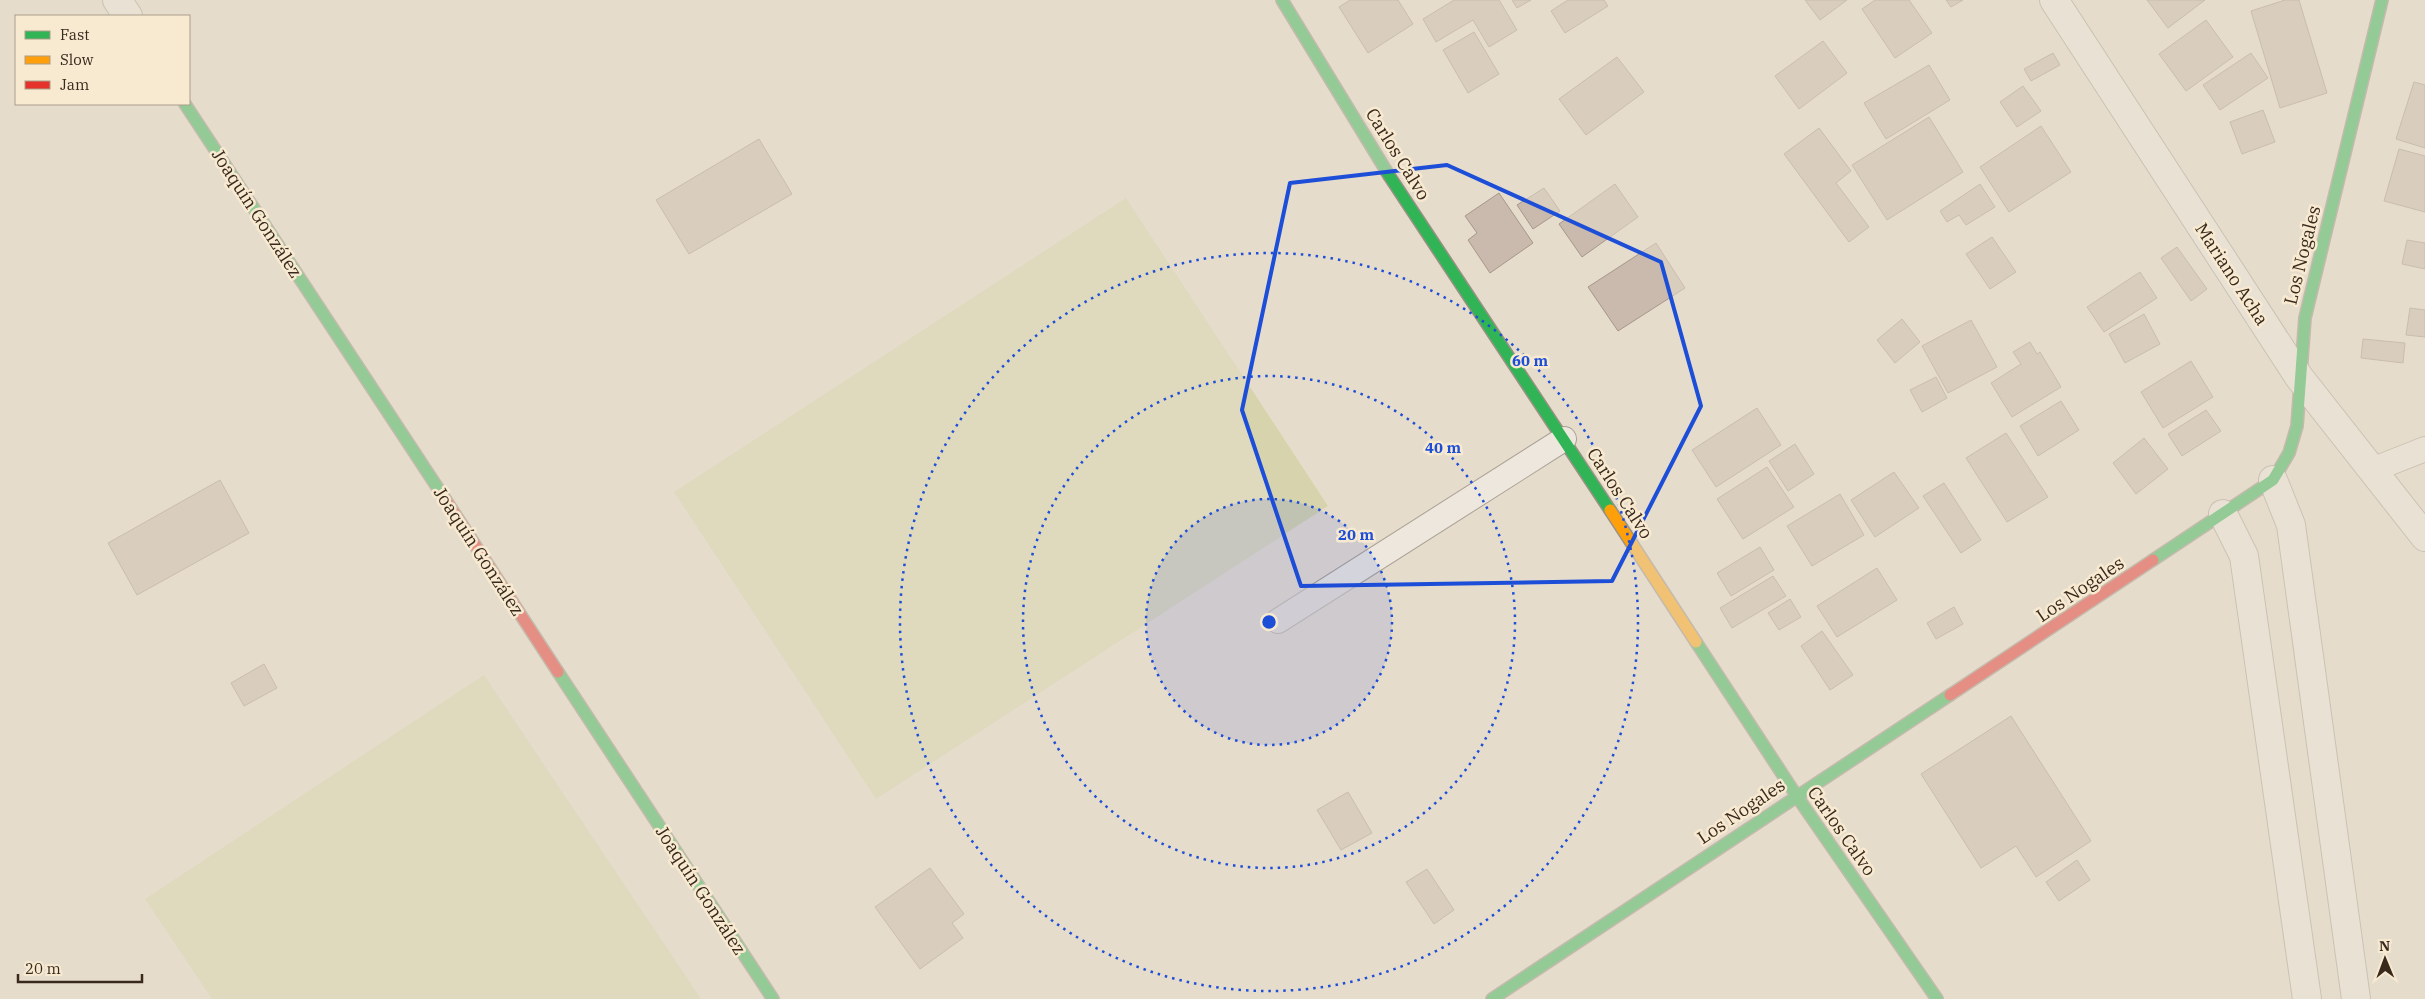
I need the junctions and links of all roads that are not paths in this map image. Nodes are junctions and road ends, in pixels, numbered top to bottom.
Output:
1 (117, 0) edge
2 (1282, 0) edge
3 (2054, 0) edge
4 (2382, 0) edge
5 (127, 15) edge
6 (186, 105) edge
7 (2299, 377) junction
8 (1564, 439) junction
9 (2425, 449) edge
10 (2372, 470) junction
11 (2273, 480) junction
12 (2223, 514) junction
13 (2425, 537) edge
14 (1278, 621) dead end
15 (1796, 795) junction
16 (773, 999) edge
17 (1492, 999) edge
18 (1937, 999) edge
19 (2307, 999) edge
20 (2356, 999) edge

1 - 5 street
2 - 8 street, Carlos Calvo
3 - 7 street, Mariano Acha
4 - 7 street, Los Nogales
6 - 16 street, Joaquín González
7 - 10 street, Mariano Acha
7 - 11 street, Los Nogales
8 - 14 lane
8 - 15 street, Carlos Calvo
9 - 10 lane
10 - 13 street, Mariano Acha
11 - 12 street, Los Nogales
11 - 20 street
12 - 15 street, Los Nogales
12 - 19 street
15 - 17 street, Los Nogales
15 - 18 street, Carlos Calvo

